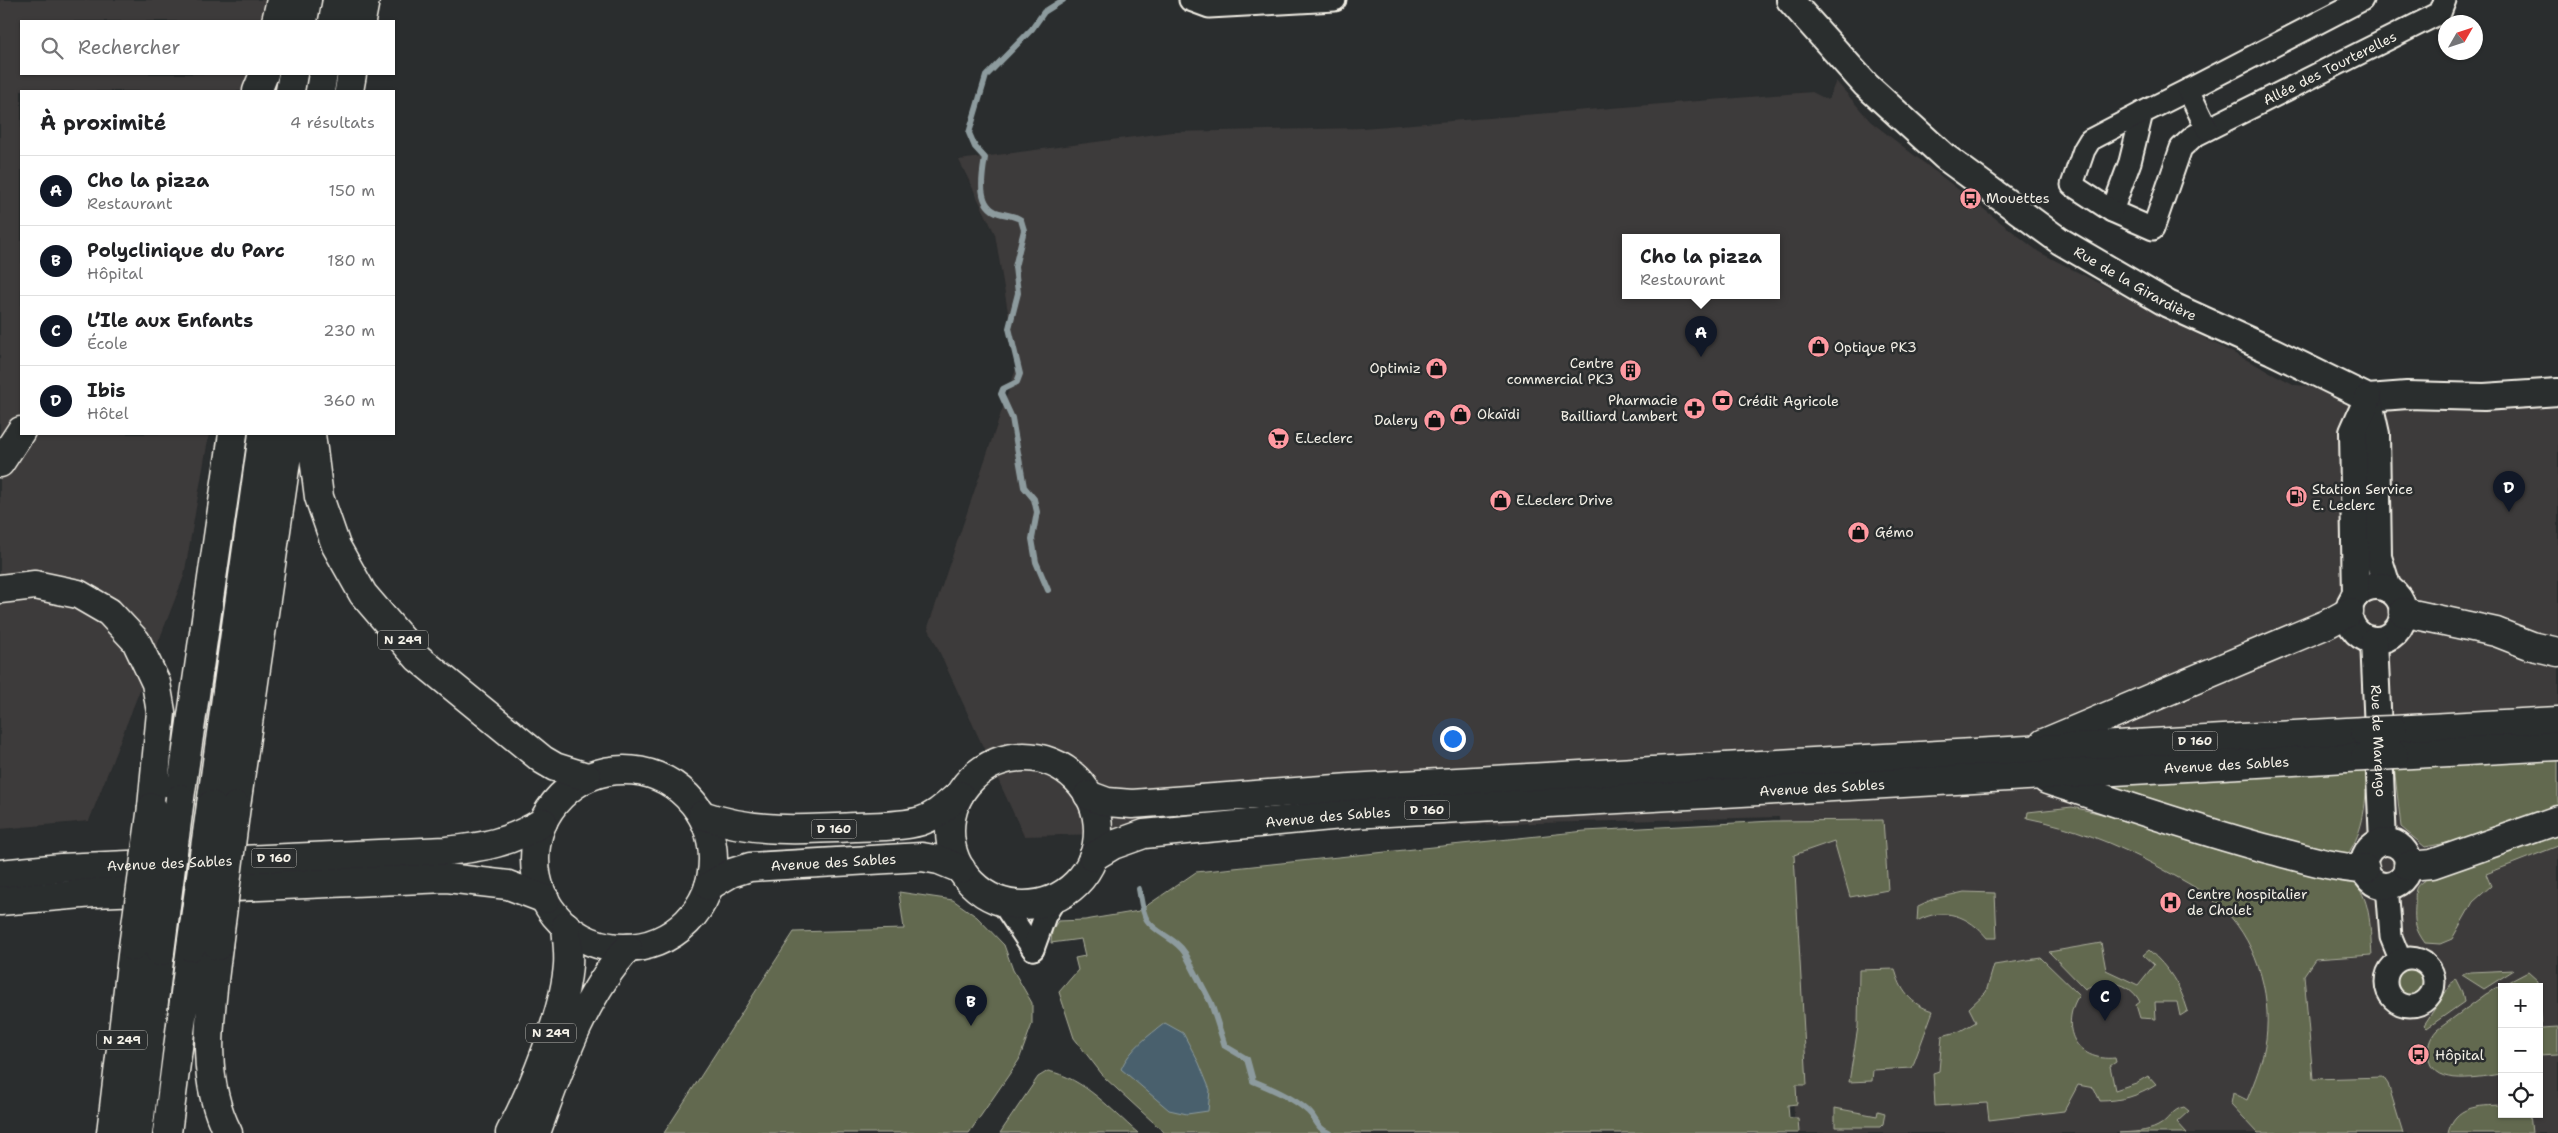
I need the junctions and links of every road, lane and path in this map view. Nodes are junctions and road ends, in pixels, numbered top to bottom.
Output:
1 (281, 0) edge
2 (307, 0) edge
3 (337, 0) edge
4 (365, 0) edge
5 (1190, 0) edge
6 (1335, 0) edge
7 (1790, 0) edge
8 (2362, 0) edge
9 (2445, 0) edge
10 (276, 20) edge
11 (303, 20) edge
12 (333, 20) edge
13 (361, 20) edge
14 (264, 75) edge
15 (294, 75) edge
16 (323, 75) edge
17 (352, 75) edge
18 (257, 90) edge
19 (290, 90) edge
20 (320, 90) edge
21 (349, 90) edge
22 (2188, 90) junction
23 (2142, 113) junction
24 (2207, 129) junction
25 (2112, 211) junction
26 (2558, 392) edge
27 (2368, 398) junction
28 (20, 433) edge
29 (233, 435) edge
30 (263, 435) edge
31 (290, 435) edge
32 (311, 435) edge
33 (0, 463) edge
34 (0, 589) edge
35 (2388, 589) junction
36 (2352, 604) junction
37 (2403, 612) junction
38 (2374, 640) junction
39 (2558, 652) edge
40 (2558, 721) edge
41 (2394, 742) junction
42 (2558, 746) edge
43 (2029, 763) junction
44 (587, 777) junction
45 (959, 795) junction
46 (1088, 795) junction
47 (223, 805) junction
48 (702, 816) junction
49 (2558, 820) edge
50 (543, 822) junction
51 (2383, 842) junction
52 (1093, 857) junction
53 (2408, 866) junction
54 (2365, 868) junction
55 (960, 869) junction
56 (0, 874) edge
57 (2387, 885) junction
58 (708, 886) junction
59 (1056, 897) junction
60 (545, 900) junction
61 (0, 901) edge
62 (1001, 901) junction
63 (566, 926) junction
64 (628, 948) junction
65 (2400, 959) dead end
66 (111, 1133) edge
67 (138, 1133) edge
68 (167, 1133) edge
69 (228, 1133) edge
70 (510, 1133) edge
71 (536, 1133) edge

1 - 10 main road
2 - 11 main road
3 - 12 main road
4 - 13 main road
5 - 6 street
7 - 27 street, Rue de la Girardière
8 - 22 street
9 - 24 street, Allée des Tourterelles
14 - 18 main road
15 - 19 main road
16 - 20 main road
17 - 21 main road
22 - 23 street
22 - 24 street
23 - 25 street
23 - 25 street
24 - 25 street, Allée des Tourterelles
26 - 27 street
27 - 35 street
27 - 36 street
28 - 33 main road
29 - 67 main road, N 249, bridge
30 - 47 main road
31 - 47 main road
32 - 44 main road, N 249
34 - 66 main road, N 249, bridge
35 - 36 street
35 - 37 street
36 - 38 street
36 - 43 main road
37 - 38 street
37 - 39 main road
38 - 51 street, Rue de Marengo
40 - 41 main road, Avenue des Sables / D 160
41 - 42 main road, Avenue des Sables / D 160
41 - 43 main road, Avenue des Sables / D 160, bridge
43 - 46 main road, Avenue des Sables / D 160
43 - 52 main road, Avenue des Sables / D 160
43 - 54 main road
44 - 48 main road
44 - 50 main road
45 - 46 main road
45 - 48 main road, D 160
45 - 55 main road
46 - 52 main road
47 - 68 main road, bridge
47 - 69 main road, bridge
48 - 58 main road
49 - 53 main road
50 - 56 main road, Avenue des Sables / D 160
50 - 60 main road
51 - 53 street
51 - 54 street
52 - 59 main road
53 - 57 street
54 - 57 street
55 - 58 main road, Avenue des Sables
55 - 62 main road
57 - 65 street
58 - 64 main road
59 - 62 main road
59 - 62 street
60 - 61 main road, Avenue des Sables / D 160
60 - 63 main road
63 - 64 main road
63 - 70 main road, N 249
64 - 71 main road, N 249

